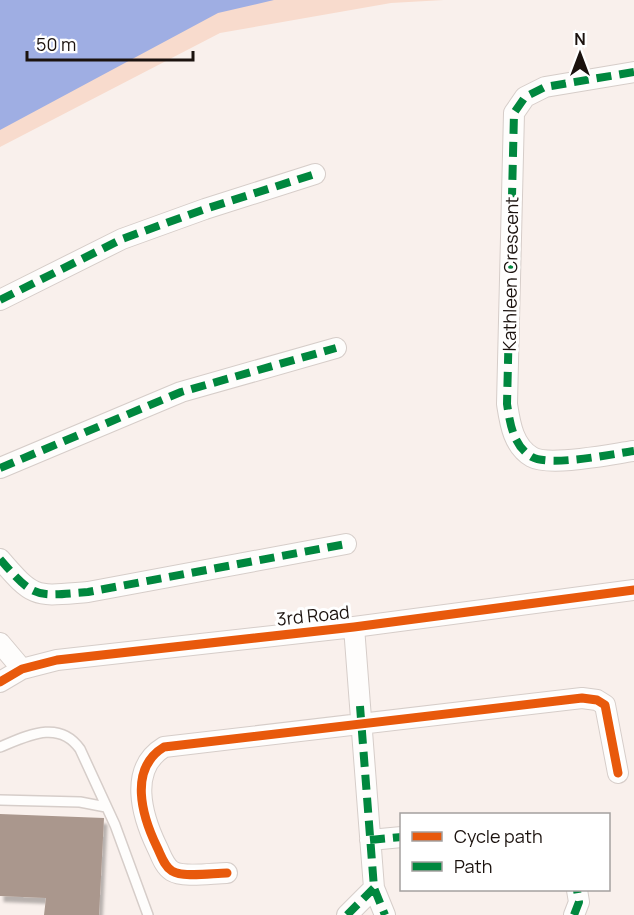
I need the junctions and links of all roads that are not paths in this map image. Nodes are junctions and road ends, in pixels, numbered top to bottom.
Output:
1 (634, 72) edge
2 (315, 174) dead end
3 (0, 300) edge
4 (336, 348) dead end
5 (634, 451) edge
6 (0, 468) edge
7 (346, 544) dead end
8 (0, 559) edge
9 (634, 590) edge
10 (354, 627) junction
11 (0, 643) edge
12 (22, 669) junction
13 (0, 682) edge
14 (362, 724) junction
15 (0, 747) edge
16 (618, 773) dead end
17 (0, 800) edge
18 (106, 807) junction
19 (400, 837) edge
20 (370, 840) junction
21 (227, 873) dead end
22 (374, 888) junction
23 (577, 891) edge
24 (148, 915) edge
25 (347, 915) edge
26 (386, 915) edge
27 (574, 915) edge

1 - 5 street, Kathleen Crescent
2 - 3 street
4 - 6 street
7 - 8 street
9 - 10 street, 3rd Road
10 - 12 street, 3rd Road
10 - 14 street
11 - 12 street
12 - 13 street, 3rd Road
14 - 16 street
14 - 20 street
14 - 21 street
15 - 18 lane
17 - 18 lane
18 - 24 lane
19 - 20 street
20 - 22 street
22 - 25 street
22 - 26 street
23 - 27 street

